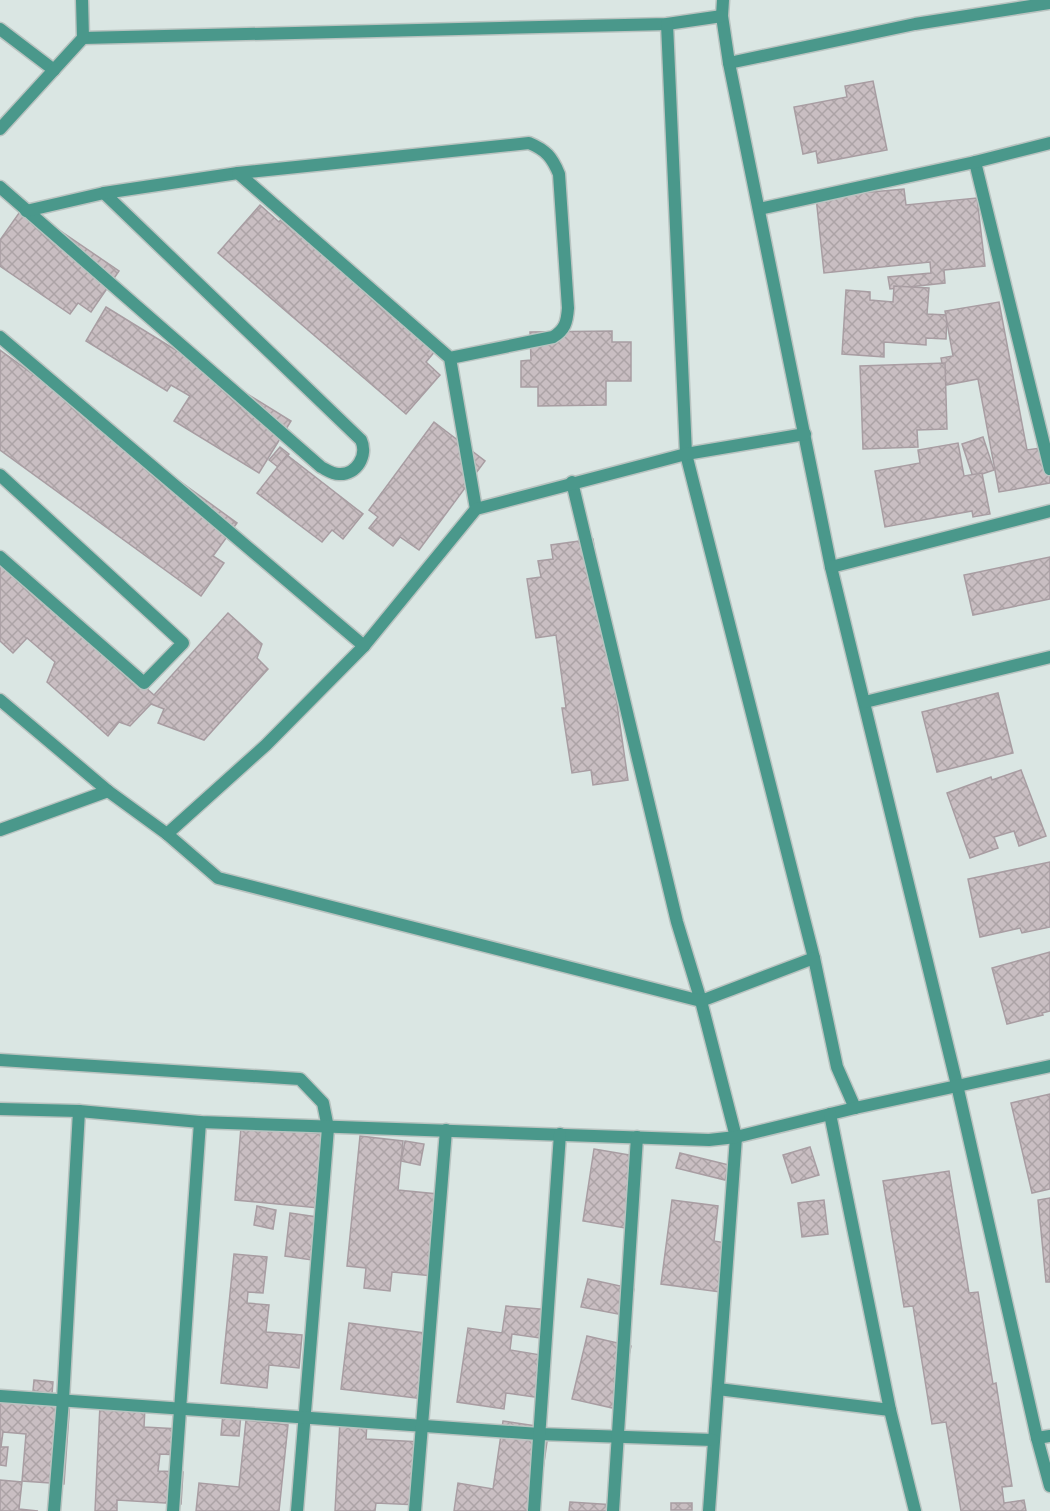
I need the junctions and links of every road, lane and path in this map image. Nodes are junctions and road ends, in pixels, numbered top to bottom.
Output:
1 (82, 0) edge
2 (723, 0) edge
3 (1050, 3) edge
4 (722, 16) junction
5 (667, 24) junction
6 (0, 29) edge
7 (83, 38) junction
8 (729, 63) junction
9 (54, 70) junction
10 (0, 129) edge
11 (1050, 143) edge
12 (975, 162) junction
13 (238, 173) junction
14 (0, 187) edge
15 (104, 193) junction
16 (759, 209) junction
17 (26, 210) junction
18 (0, 337) edge
19 (450, 358) junction
20 (805, 434) junction
21 (686, 453) junction
22 (1050, 469) edge
23 (0, 475) edge
24 (572, 482) junction
25 (476, 509) junction
26 (1050, 511) edge
27 (0, 557) edge
28 (831, 567) junction
29 (364, 646) junction
30 (1050, 657) edge
31 (0, 700) edge
32 (865, 702) junction
33 (108, 791) junction
34 (0, 830) edge
35 (167, 834) junction
36 (814, 958) junction
37 (700, 1001) junction
38 (0, 1060) edge
39 (1050, 1066) edge
40 (957, 1085) junction
41 (0, 1108) edge
42 (855, 1108) junction
43 (79, 1111) junction
44 (830, 1114) junction
45 (200, 1122) junction
46 (328, 1128) junction
47 (446, 1130) junction
48 (560, 1134) junction
49 (637, 1137) junction
50 (736, 1137) junction
51 (718, 1389) junction
52 (0, 1396) edge
53 (63, 1400) junction
54 (180, 1409) junction
55 (890, 1410) junction
56 (303, 1417) junction
57 (422, 1426) junction
58 (539, 1434) junction
59 (618, 1436) junction
60 (1050, 1436) edge
61 (1037, 1438) junction
62 (713, 1440) junction
63 (1050, 1486) edge
64 (54, 1511) edge
65 (173, 1511) edge
66 (297, 1511) edge
67 (415, 1511) edge
68 (534, 1511) edge
69 (613, 1511) edge
70 (709, 1511) edge
71 (915, 1511) edge

1 - 7 street
2 - 4 street
3 - 8 street
4 - 5 street
4 - 8 street
5 - 7 street
5 - 21 street
6 - 9 street
7 - 9 street
8 - 16 street
9 - 10 street
11 - 12 street
12 - 16 street
12 - 22 street
13 - 15 street
13 - 19 street
13 - 19 street
14 - 17 street
15 - 17 street
15 - 17 street
16 - 20 street
18 - 29 street
19 - 25 street
20 - 21 street
20 - 28 street
21 - 24 street
21 - 36 street
23 - 27 street
24 - 25 street
24 - 37 street
25 - 29 street
26 - 28 street
28 - 32 street
29 - 35 street
30 - 32 street
31 - 33 street
32 - 40 street
33 - 34 street
33 - 35 street
35 - 37 street
36 - 37 street
36 - 42 street
37 - 50 street
38 - 46 street
39 - 40 street
40 - 42 street
40 - 61 street
41 - 43 street
42 - 44 street
43 - 45 street
43 - 53 street
44 - 50 street
44 - 55 street
45 - 46 street
45 - 54 street
46 - 47 street
46 - 56 street
47 - 48 street
47 - 57 street
48 - 49 street
48 - 58 street
49 - 50 street
49 - 59 street
50 - 51 street
51 - 55 street
51 - 62 street
52 - 53 street
53 - 54 street
53 - 64 street
54 - 56 street
54 - 65 street
55 - 71 street
56 - 57 street
56 - 66 street
57 - 58 street
57 - 67 street
58 - 59 street
58 - 68 street
59 - 62 street
59 - 69 street
60 - 61 street
61 - 63 street
62 - 70 street

